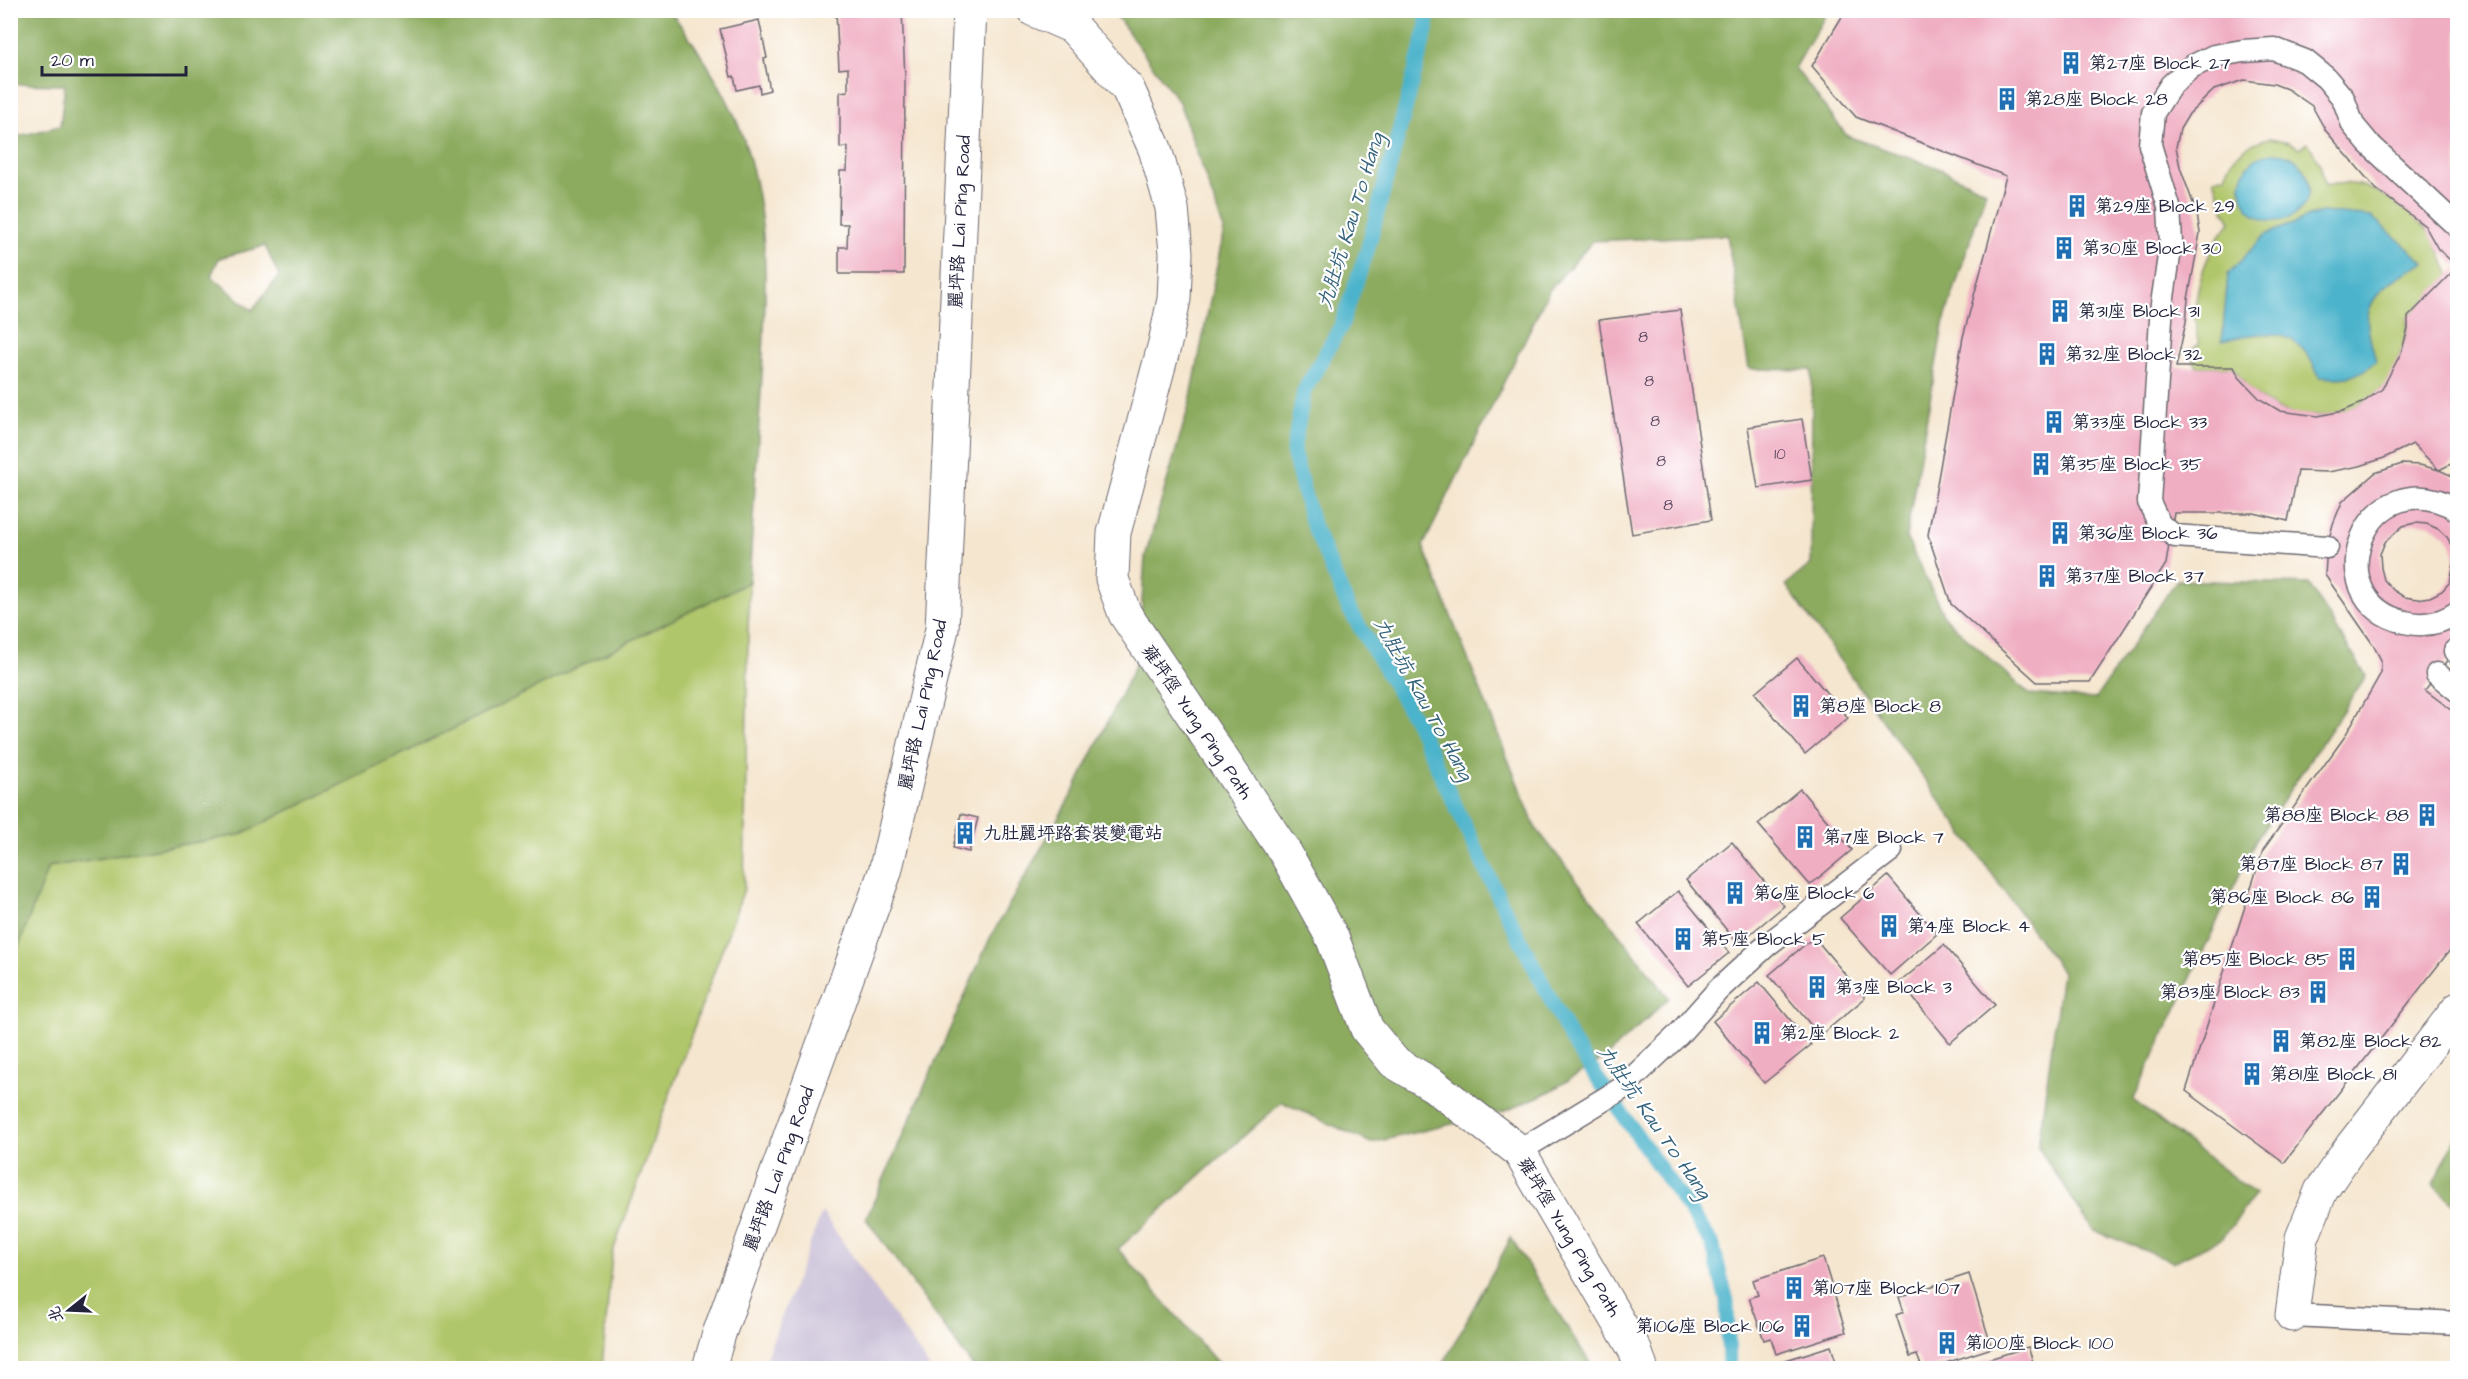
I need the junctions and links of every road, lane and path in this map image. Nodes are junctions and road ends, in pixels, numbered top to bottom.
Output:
1 (970, 10) edge
2 (1034, 10) edge
3 (2457, 227) edge
4 (2457, 510) edge
5 (2327, 548) dead end
6 (2457, 612) edge
7 (2437, 674) dead end
8 (2457, 691) edge
9 (1891, 850) dead end
10 (2457, 1010) edge
11 (1519, 1151) junction
12 (2292, 1315) joint
13 (2457, 1323) edge
14 (709, 1368) edge
15 (1641, 1368) edge

1 - 14 street, 麗坪路 Lai Ping Road
2 - 11 street, 雍坪徑 Yung Ping Path
3 - 5 lane
4 - 6 lane
7 - 8 lane
9 - 11 lane
10 - 12 street
11 - 15 street, 雍坪徑 Yung Ping Path
12 - 13 lane

